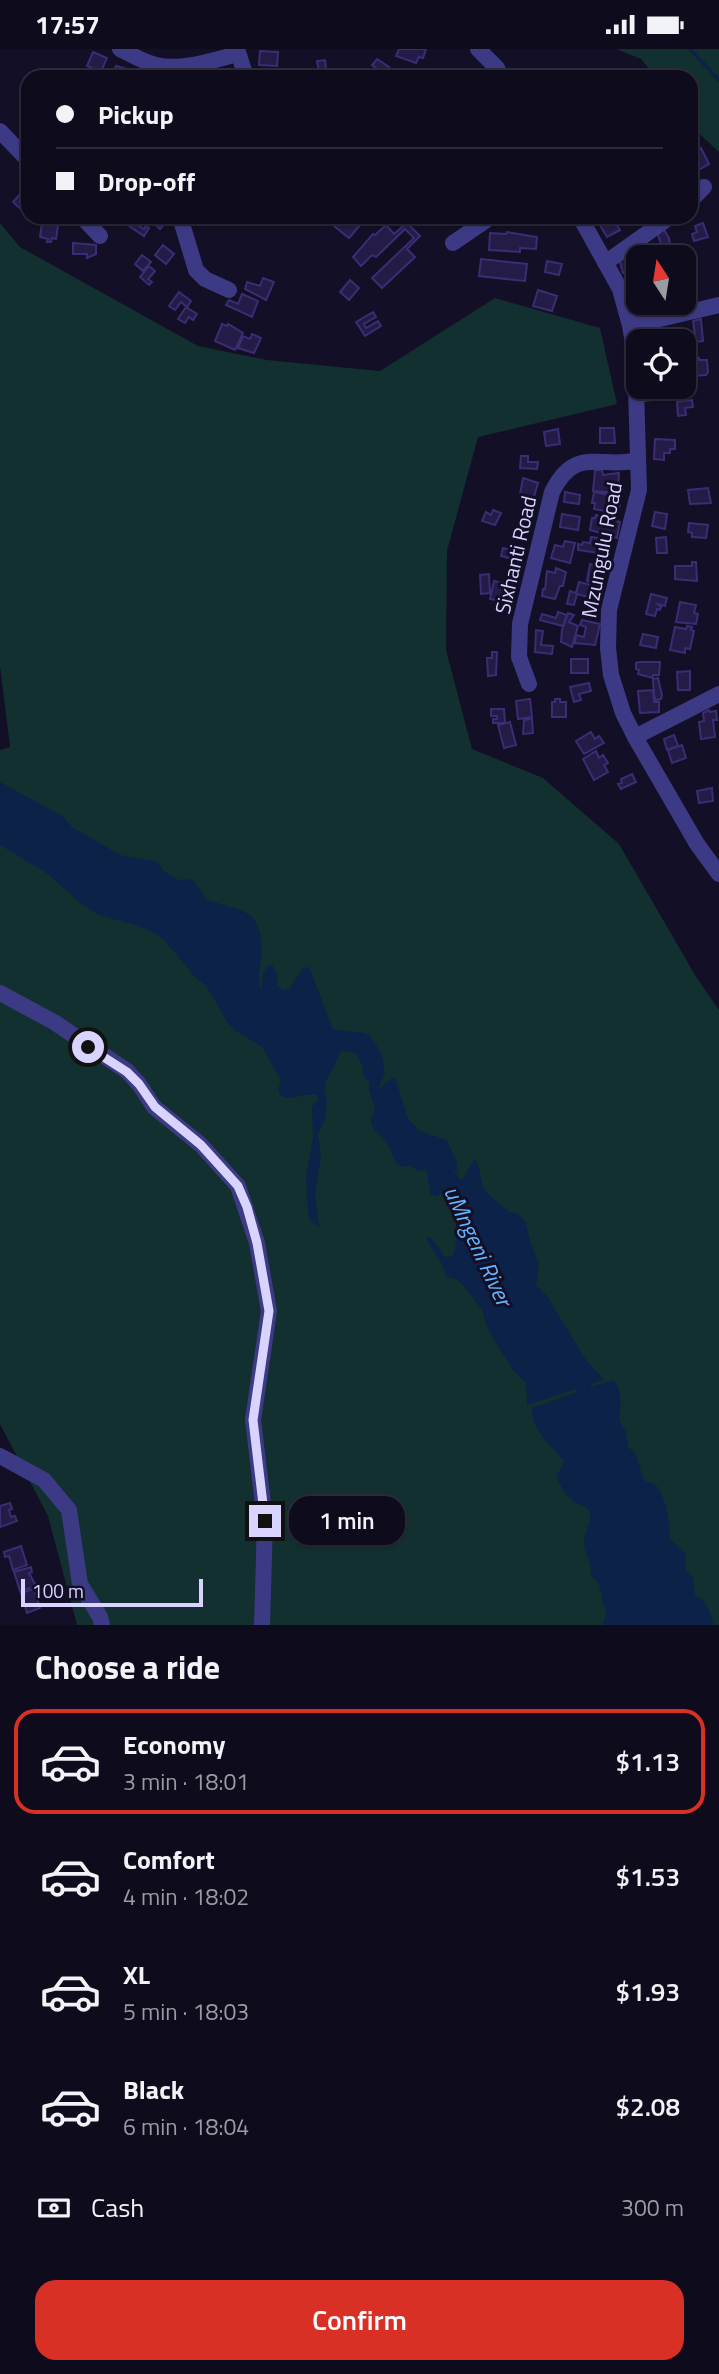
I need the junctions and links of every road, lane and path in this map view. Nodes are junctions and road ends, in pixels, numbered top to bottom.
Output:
1 (120, 49) edge
2 (478, 49) edge
3 (238, 51) edge
4 (244, 70) edge
5 (498, 70) edge
6 (0, 131) edge
7 (21, 153) edge
8 (704, 187) dead end
9 (698, 193) edge
10 (89, 224) edge
11 (182, 224) edge
12 (481, 224) edge
13 (584, 224) edge
14 (660, 224) edge
15 (100, 236) dead end
16 (453, 243) dead end
17 (605, 263) junction
18 (229, 290) dead end
19 (719, 305) edge
20 (631, 326) junction
21 (638, 460) junction
22 (529, 684) dead end
23 (719, 694) edge
24 (635, 737) junction
25 (719, 874) edge
26 (0, 993) edge
27 (0, 1456) edge
28 (102, 1625) edge
29 (262, 1625) edge

1 - 3 street
2 - 5 street
3 - 4 street
6 - 7 street
8 - 9 street
10 - 15 street
11 - 18 street
12 - 16 street
13 - 17 street, Mzungulu Road
14 - 17 street
17 - 20 street, Mzungulu Road
19 - 20 street
20 - 21 street, Mzungulu Road
21 - 22 street, Sixhanti Road
21 - 24 street, Mzungulu Road
23 - 24 street
24 - 25 street, Mzungulu Road
26 - 29 street
27 - 28 street

